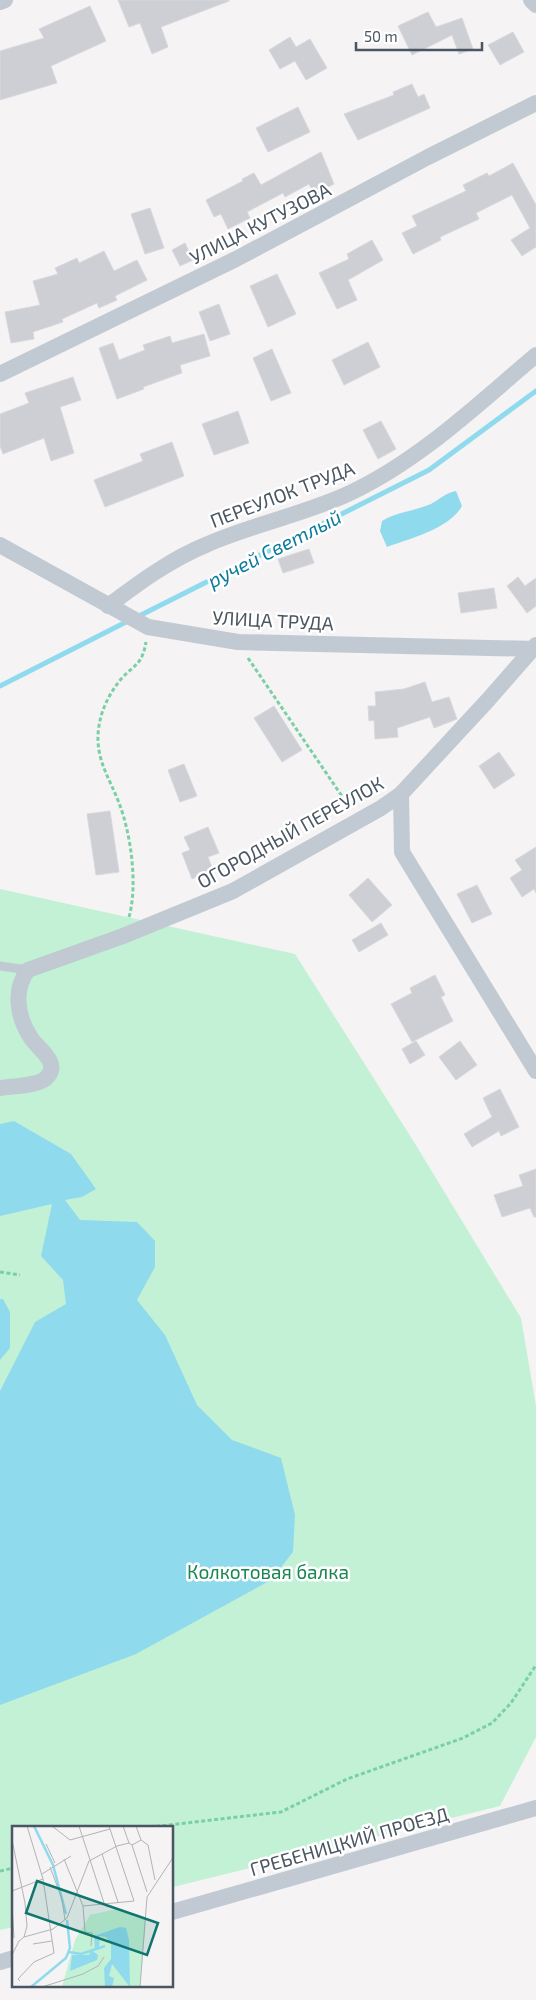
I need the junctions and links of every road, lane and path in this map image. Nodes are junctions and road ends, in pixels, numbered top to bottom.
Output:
1 (5, 0) edge
2 (531, 0) edge
3 (0, 2) edge
4 (536, 5) edge
5 (536, 103) edge
6 (536, 355) edge
7 (0, 374) edge
8 (0, 545) edge
9 (108, 606) junction
10 (146, 626) junction
11 (238, 642) junction
12 (534, 647) edge
13 (401, 794) junction
14 (359, 821) junction
15 (123, 936) junction
16 (0, 966) edge
17 (28, 970) junction
18 (536, 1071) edge
19 (0, 1088) edge
20 (0, 1272) edge
21 (20, 1275) dead end
22 (536, 1665) edge
23 (536, 1808) edge
24 (160, 1826) edge
25 (174, 1911) edge

1 - 3 street
2 - 4 street
5 - 7 street, УЛИЦА КУТУЗОВА
6 - 9 street, ПЕРЕУЛОК ТРУДА
8 - 9 street, УЛИЦА ТРУДА
9 - 10 street, УЛИЦА ТРУДА
10 - 11 street, УЛИЦА ТРУДА
10 - 15 path
11 - 12 street, УЛИЦА ТРУДА
11 - 14 path
12 - 13 street, ОГОРОДНЫЙ ПЕРЕУЛОК
13 - 14 street, ОГОРОДНЫЙ ПЕРЕУЛОК
13 - 18 street
14 - 15 street, ОГОРОДНЫЙ ПЕРЕУЛОК
15 - 17 street, ОГОРОДНЫЙ ПЕРЕУЛОК
16 - 17 lane
17 - 19 street
20 - 21 path
22 - 24 path
23 - 25 street, ГРЕБЕНИЦКИЙ ПРОЕЗД

